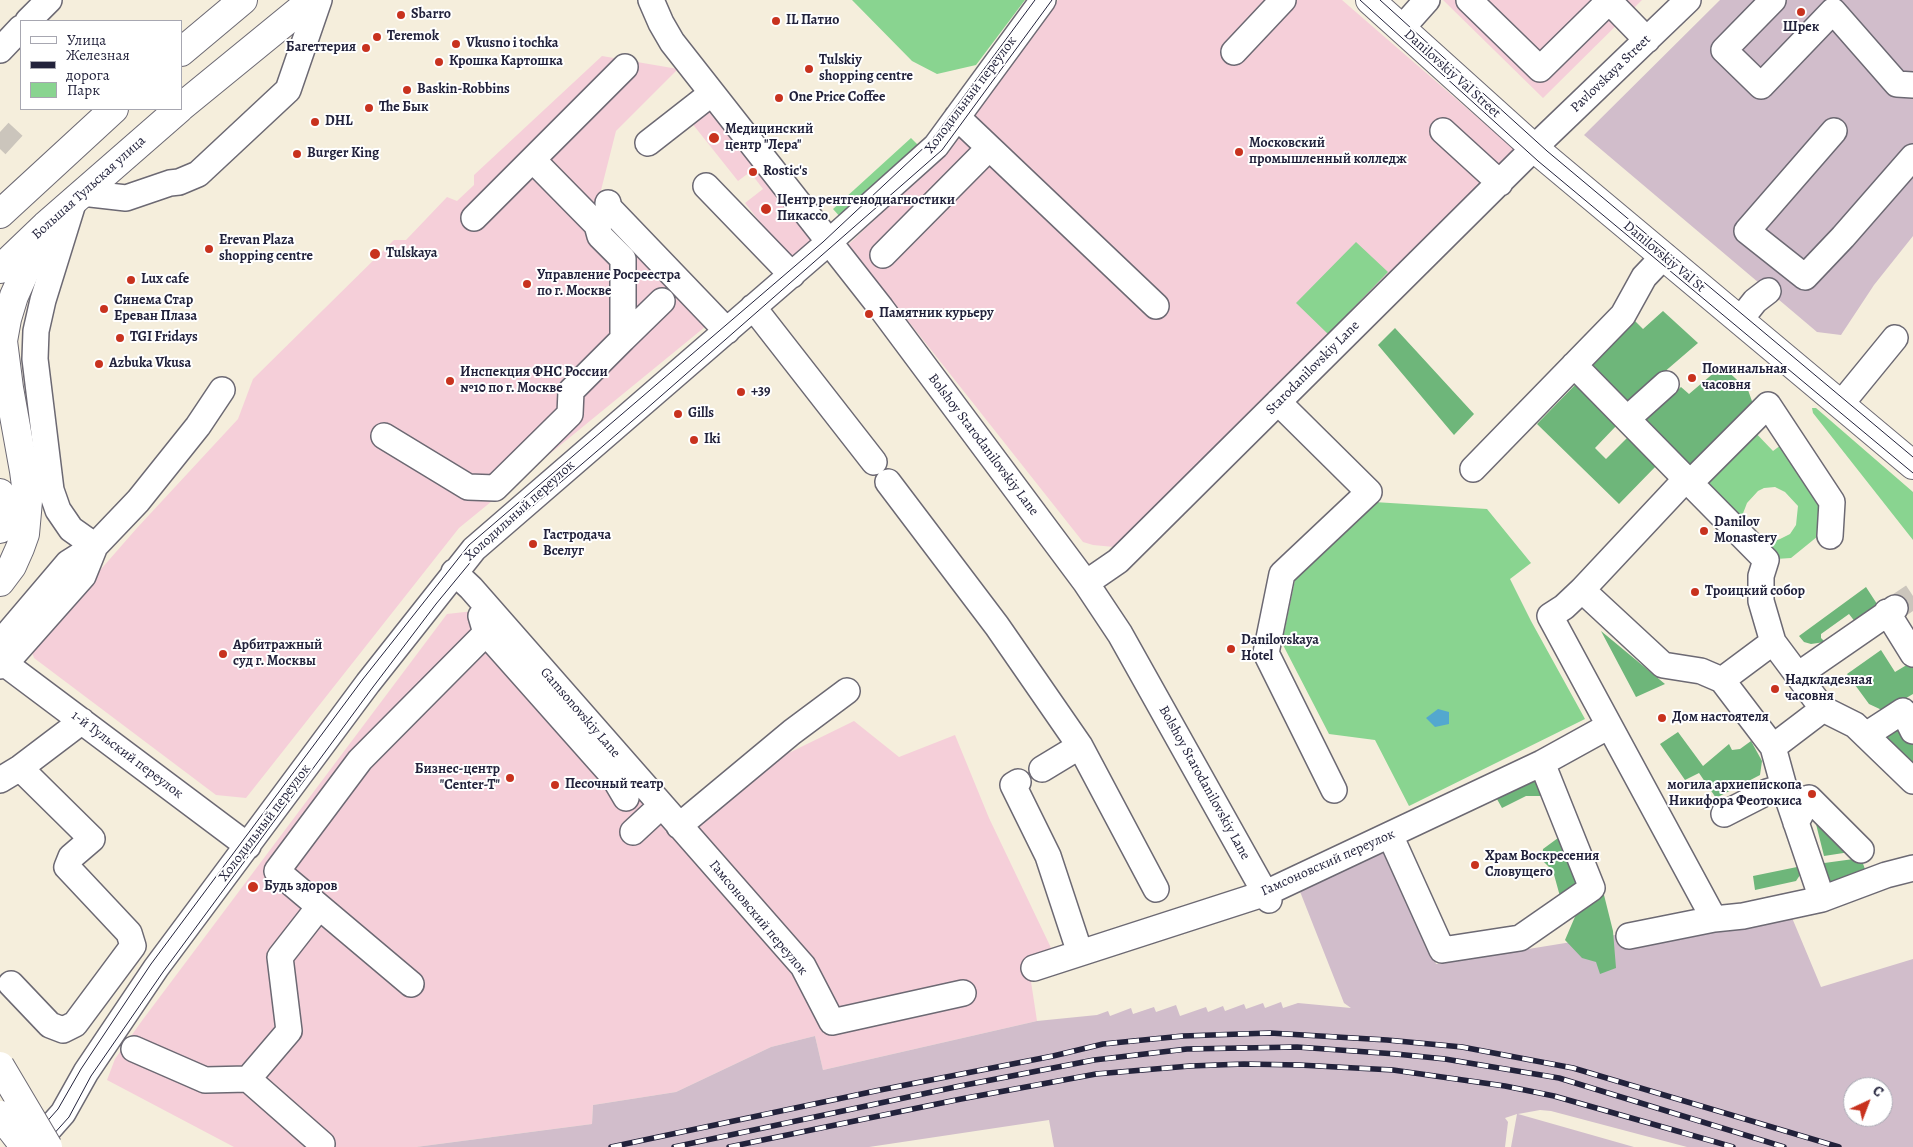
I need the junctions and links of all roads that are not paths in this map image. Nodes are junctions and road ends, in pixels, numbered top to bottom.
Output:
1 (49, 0) edge
2 (242, 0) edge
3 (312, 0) edge
4 (319, 0) edge
5 (651, 0) edge
6 (1043, 0) edge
7 (1283, 0) edge
8 (1370, 0) edge
9 (1427, 0) edge
10 (1469, 0) edge
11 (1688, 0) edge
12 (1773, 0) edge
13 (29, 20) edge
14 (1402, 28) junction
15 (20, 29) edge
16 (1647, 40) junction
17 (0, 50) edge
18 (182, 51) edge
19 (1234, 52) dead end
20 (625, 67) dead end
21 (1913, 86) edge
22 (712, 93) junction
23 (182, 106) edge
24 (113, 110) edge
25 (178, 110) edge
26 (957, 118) junction
27 (1834, 131) dead end
28 (1443, 132) dead end
29 (648, 143) dead end
30 (989, 148) junction
31 (1534, 148) junction
32 (1913, 157) edge
33 (533, 160) junction
34 (1500, 183) junction
35 (706, 186) dead end
36 (78, 197) junction
37 (608, 203) dead end
38 (0, 214) edge
39 (474, 218) dead end
40 (46, 225) junction
41 (829, 242) junction
42 (883, 255) dead end
43 (1664, 256) junction
44 (0, 269) edge
45 (792, 275) junction
46 (1768, 290) dead end
47 (662, 301) dead end
48 (1156, 306) dead end
49 (753, 307) junction
50 (1740, 320) junction
51 (727, 331) junction
52 (1895, 338) dead end
53 (623, 339) junction
54 (1574, 365) junction
55 (1666, 384) dead end
56 (222, 390) dead end
57 (1278, 402) junction
58 (1841, 404) junction
59 (1627, 419) junction
60 (384, 436) dead end
61 (1913, 465) edge
62 (1473, 469) dead end
63 (1688, 481) junction
64 (0, 493) edge
65 (0, 529) edge
66 (1830, 536) dead end
67 (95, 546) junction
68 (462, 580) junction
69 (0, 582) edge
70 (1086, 583) junction
71 (1582, 590) junction
72 (486, 633) junction
73 (1773, 642) junction
74 (1913, 654) edge
75 (1, 658) edge
76 (1798, 676) junction
77 (1722, 680) junction
78 (847, 691) dead end
79 (1823, 709) junction
80 (82, 721) junction
81 (1609, 726) junction
82 (1913, 731) edge
83 (1866, 735) junction
84 (1080, 746) junction
85 (1773, 746) junction
86 (1542, 763) junction
87 (1042, 768) dead end
88 (10, 774) edge
89 (1913, 781) edge
90 (1018, 782) dead end
91 (1784, 787) junction
92 (1334, 790) dead end
93 (626, 798) dead end
94 (662, 806) junction
95 (1724, 814) dead end
96 (1796, 823) junction
97 (679, 826) junction
98 (633, 832) dead end
99 (1390, 835) junction
100 (248, 846) junction
101 (1861, 850) dead end
102 (704, 854) joint
103 (1913, 868) edge
104 (1156, 889) dead end
105 (1268, 896) junction
106 (1822, 899) junction
107 (319, 907) junction
108 (1714, 919) junction
109 (1629, 936) dead end
110 (1080, 953) junction
111 (1034, 968) dead end
112 (11, 984) dead end
113 (410, 984) dead end
114 (963, 994) dead end
115 (134, 1049) dead end
116 (0, 1066) edge
117 (248, 1079) junction
118 (63, 1113) junction
119 (0, 1115) edge
120 (0, 1130) edge
121 (322, 1144) dead end
122 (36, 1145) edge

1 - 13 street
2 - 18 main road
3 - 23 main road, Большая Тульская улица
4 - 36 street
5 - 22 street, Bolshoy Starodanilovskiy Lane
6 - 26 street, Холодильный переулок
7 - 19 street
8 - 14 main road, Danilovskiy Val Street
9 - 14 street
10 - 16 street
11 - 16 street, Pavlovskaya Street
12 - 21 street
14 - 31 main road, Danilovskiy Val Street
15 - 17 street
16 - 31 street, Pavlovskaya Street
20 - 33 street
22 - 29 street
22 - 41 street, Bolshoy Starodanilovskiy Lane
24 - 38 main road
25 - 36 main road, Большая Тульская улица
26 - 30 street
26 - 41 street, Холодильный переулок
27 - 32 street
28 - 34 street
30 - 42 street
30 - 48 street
31 - 34 street, Starodanilovskiy Lane
31 - 43 main road, Danilovskiy Val St
33 - 39 street
33 - 53 street
34 - 57 street, Starodanilovskiy Lane
35 - 45 street
36 - 40 main road, Большая Тульская улица
36 - 67 street
37 - 51 street
40 - 44 main road, Большая Тульская улица
40 - 69 main road
41 - 45 street, Холодильный переулок
41 - 70 street, Bolshoy Starodanilovskiy Lane
43 - 50 main road, Danilovskiy Val St
43 - 54 street
45 - 49 street, Холодильный переулок
46 - 50 street
47 - 53 street
49 - 51 street, Холодильный переулок
49 - 84 street
50 - 58 main road
51 - 68 street, Холодильный переулок
52 - 58 street
53 - 60 street
54 - 59 street
54 - 62 street
55 - 59 street
56 - 67 street
57 - 70 street, Starodanilovskiy Lane
57 - 92 street
58 - 61 main road
59 - 63 street
63 - 66 street
63 - 71 street
63 - 73 street
64 - 65 main road
67 - 75 street
68 - 72 street
68 - 94 street, Gamsonovskiy Lane
68 - 100 street, Холодильный переулок
70 - 105 street, Bolshoy Starodanilovskiy Lane
71 - 77 street
71 - 81 street
72 - 93 street
72 - 107 street
73 - 76 street
73 - 77 street
74 - 76 street
75 - 80 street, 1-й Тульский переулок
76 - 79 street
77 - 85 street
78 - 97 street
79 - 83 street
79 - 85 street
80 - 88 street
80 - 100 street, 1-й Тульский переулок
81 - 86 street, Гамсоновский переулок
81 - 108 street
82 - 83 street
83 - 89 street
84 - 87 street
84 - 104 street
85 - 91 street
86 - 99 street, Гамсоновский переулок
86 - 99 street
88 - 112 street
90 - 110 street
91 - 95 street
91 - 96 street
94 - 97 street, Gamsonovskiy Lane
94 - 98 street
96 - 101 street
96 - 106 street
97 - 102 street, Gamsonovskiy Lane
99 - 105 street, Гамсоновский переулок
100 - 118 street, Холодильный переулок
102 - 114 street, Гамсоновский переулок
103 - 106 street
105 - 110 street, Гамсоновский переулок
106 - 108 street
107 - 113 street
107 - 117 street
108 - 109 street
110 - 111 street, Гамсоновский переулок
115 - 117 street
116 - 122 main road, bridge
117 - 121 street
118 - 120 street
118 - 122 street, Холодильный переулок
119 - 122 main road, bridge

